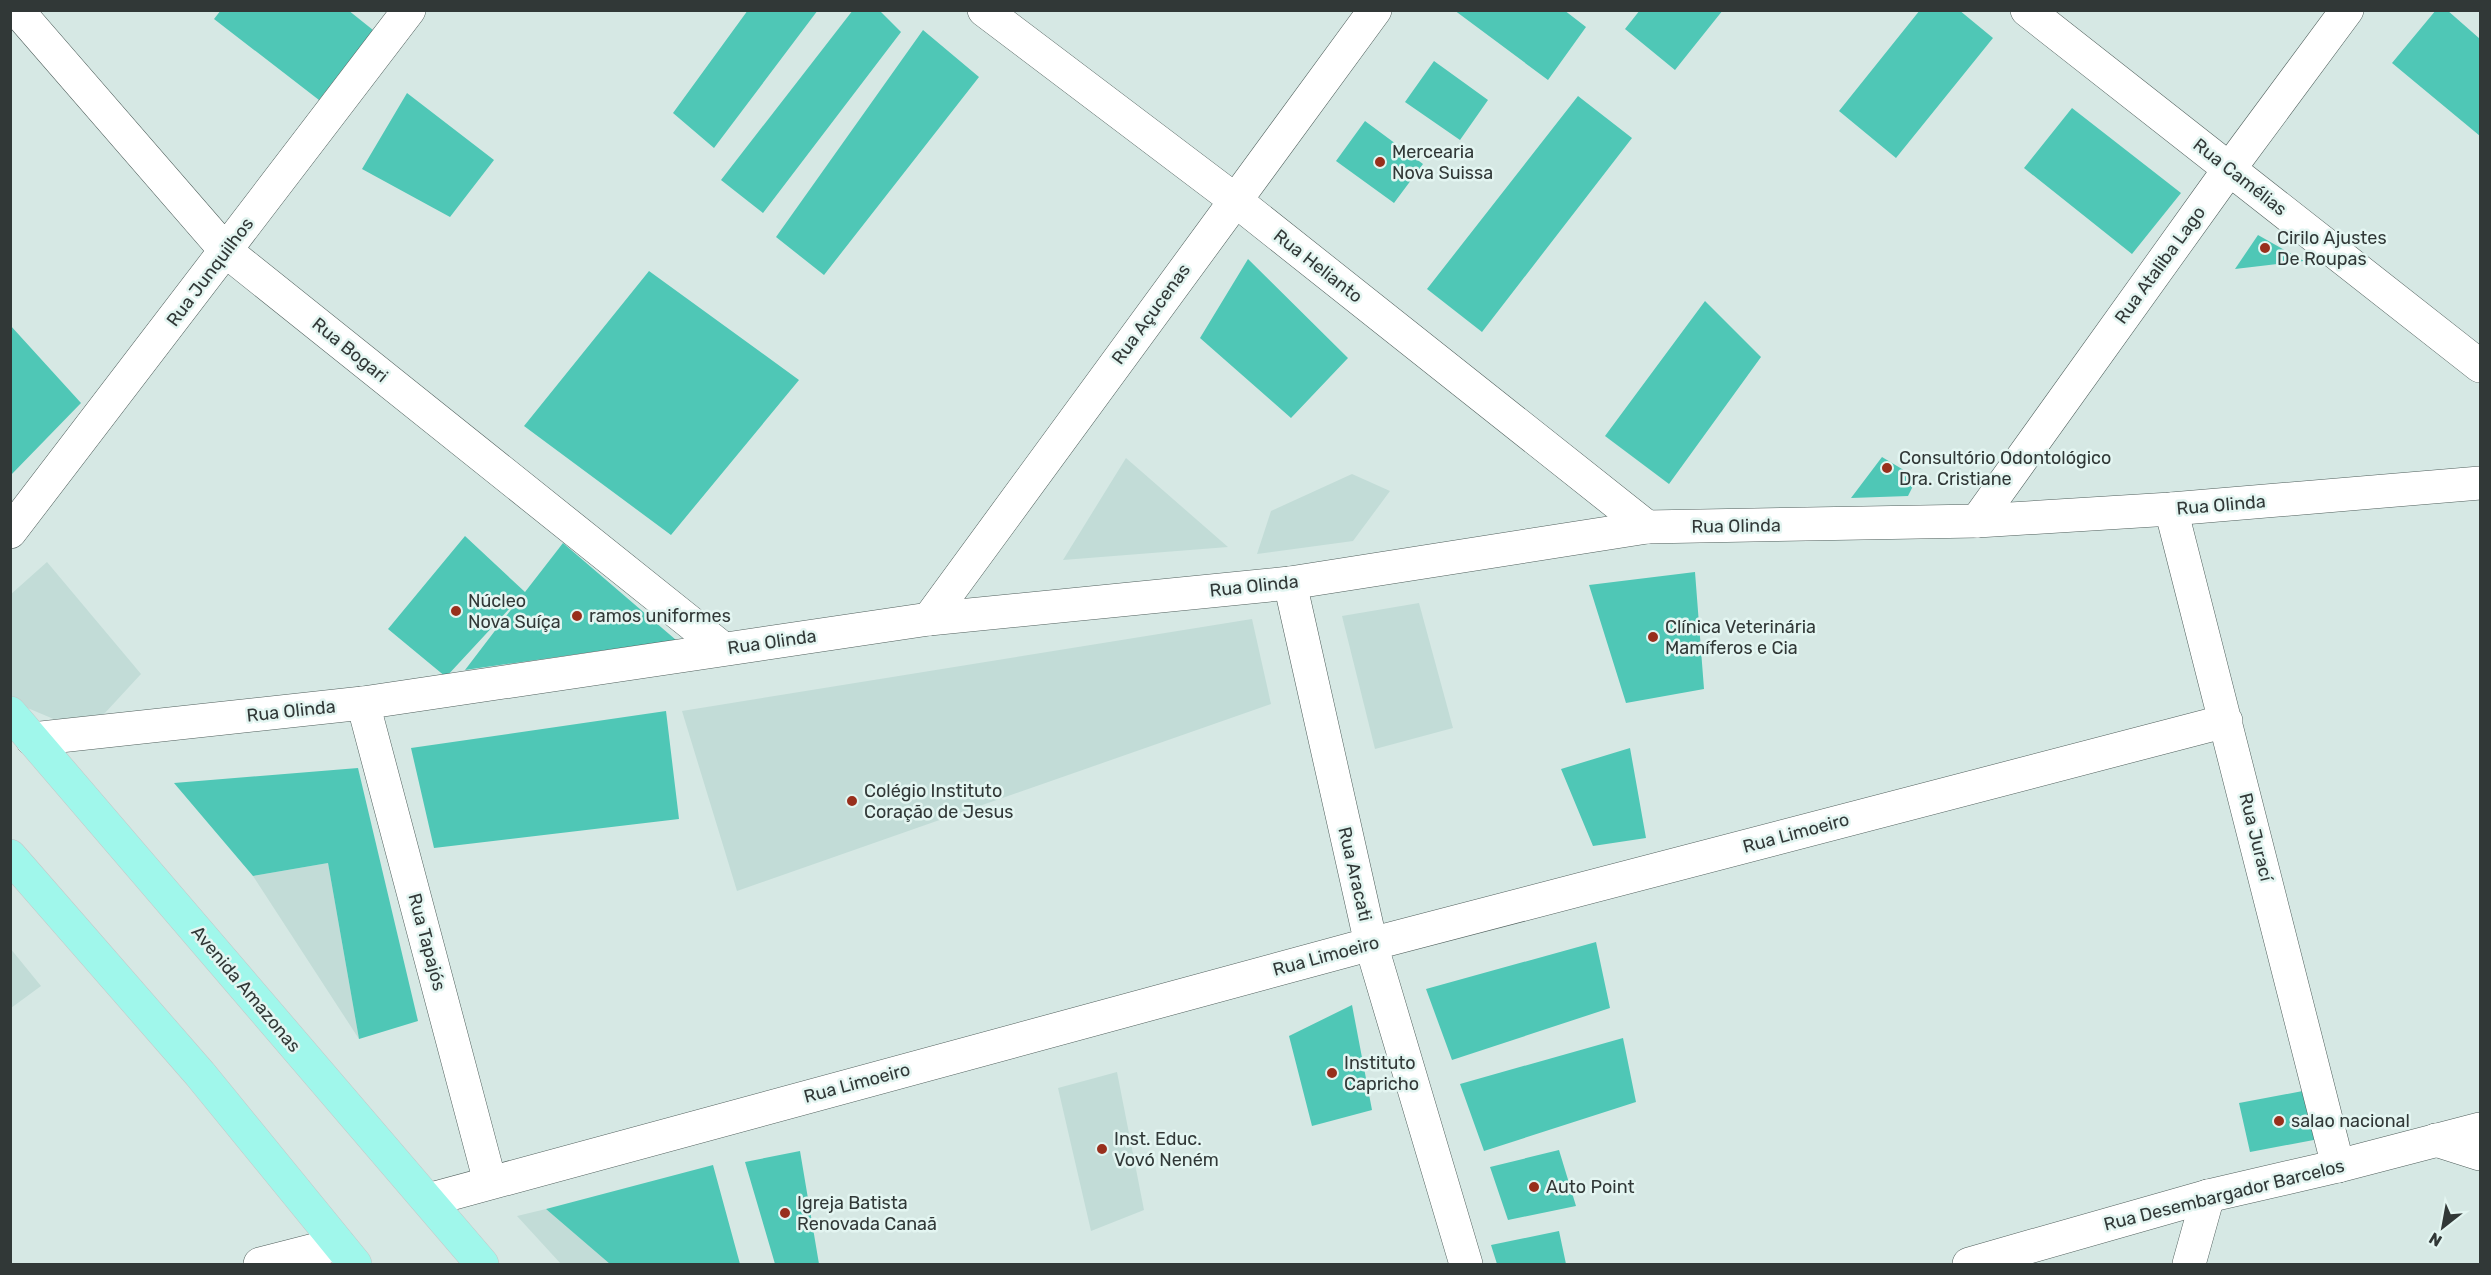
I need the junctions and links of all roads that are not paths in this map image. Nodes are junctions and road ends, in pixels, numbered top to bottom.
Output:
1 (17, 10) edge
2 (409, 10) edge
3 (984, 10) edge
4 (1375, 10) edge
5 (2027, 10) edge
6 (2347, 10) edge
7 (2230, 168) junction
8 (1234, 200) junction
9 (226, 251) junction
10 (2481, 366) edge
11 (2481, 483) edge
12 (2171, 509) junction
13 (1977, 521) junction
14 (1647, 527) junction
15 (10, 532) edge
16 (1290, 583) junction
17 (929, 619) junction
18 (722, 648) junction
19 (363, 703) junction
20 (10, 713) edge
21 (2226, 721) junction
22 (32, 739) junction
23 (10, 856) edge
24 (1371, 944) junction
25 (2481, 1130) edge
26 (2436, 1140) junction
27 (2481, 1154) edge
28 (2338, 1166) junction
29 (490, 1182) junction
30 (2208, 1197) junction
31 (428, 1200) junction
32 (346, 1254) edge
33 (260, 1264) edge
34 (482, 1264) edge
35 (1466, 1264) edge
36 (1969, 1264) edge
37 (2189, 1264) edge

1 - 9 street, Rua Bogari
2 - 9 street, Rua Junquilhos
3 - 8 street, Rua Helianto
4 - 8 street, Rua Açucenas
5 - 7 street, Rua Camélias
6 - 7 street, Rua Ataliba Lago
7 - 10 street, Rua Camélias
7 - 13 street, Rua Ataliba Lago
8 - 14 street, Rua Helianto
8 - 17 street, Rua Açucenas
9 - 15 street, Rua Junquilhos
9 - 18 street, Rua Bogari
11 - 12 street, Rua Olinda
12 - 13 street, Rua Olinda
12 - 21 street, Rua Jurací
13 - 14 street, Rua Olinda
14 - 16 street, Rua Olinda
16 - 17 street, Rua Olinda
16 - 24 street, Rua Aracati
17 - 18 street, Rua Olinda
18 - 19 street, Rua Olinda
19 - 22 street, Rua Olinda
19 - 29 street, Rua Tapajós
20 - 22 main road, Avenida Amazonas
21 - 24 street, Rua Limoeiro
21 - 28 street, Rua Jurací
22 - 31 main road, Avenida Amazonas
23 - 32 main road
24 - 29 street, Rua Limoeiro
24 - 35 street, Rua Aracati
25 - 26 street, Rua Desembargador Barcelos
26 - 27 street
26 - 28 street, Rua Desembargador Barcelos
28 - 30 street, Rua Desembargador Barcelos
29 - 31 street, Rua Limoeiro
30 - 36 street, Rua Desembargador Barcelos
30 - 37 street
31 - 34 main road, Avenida Amazonas
32 - 33 street

